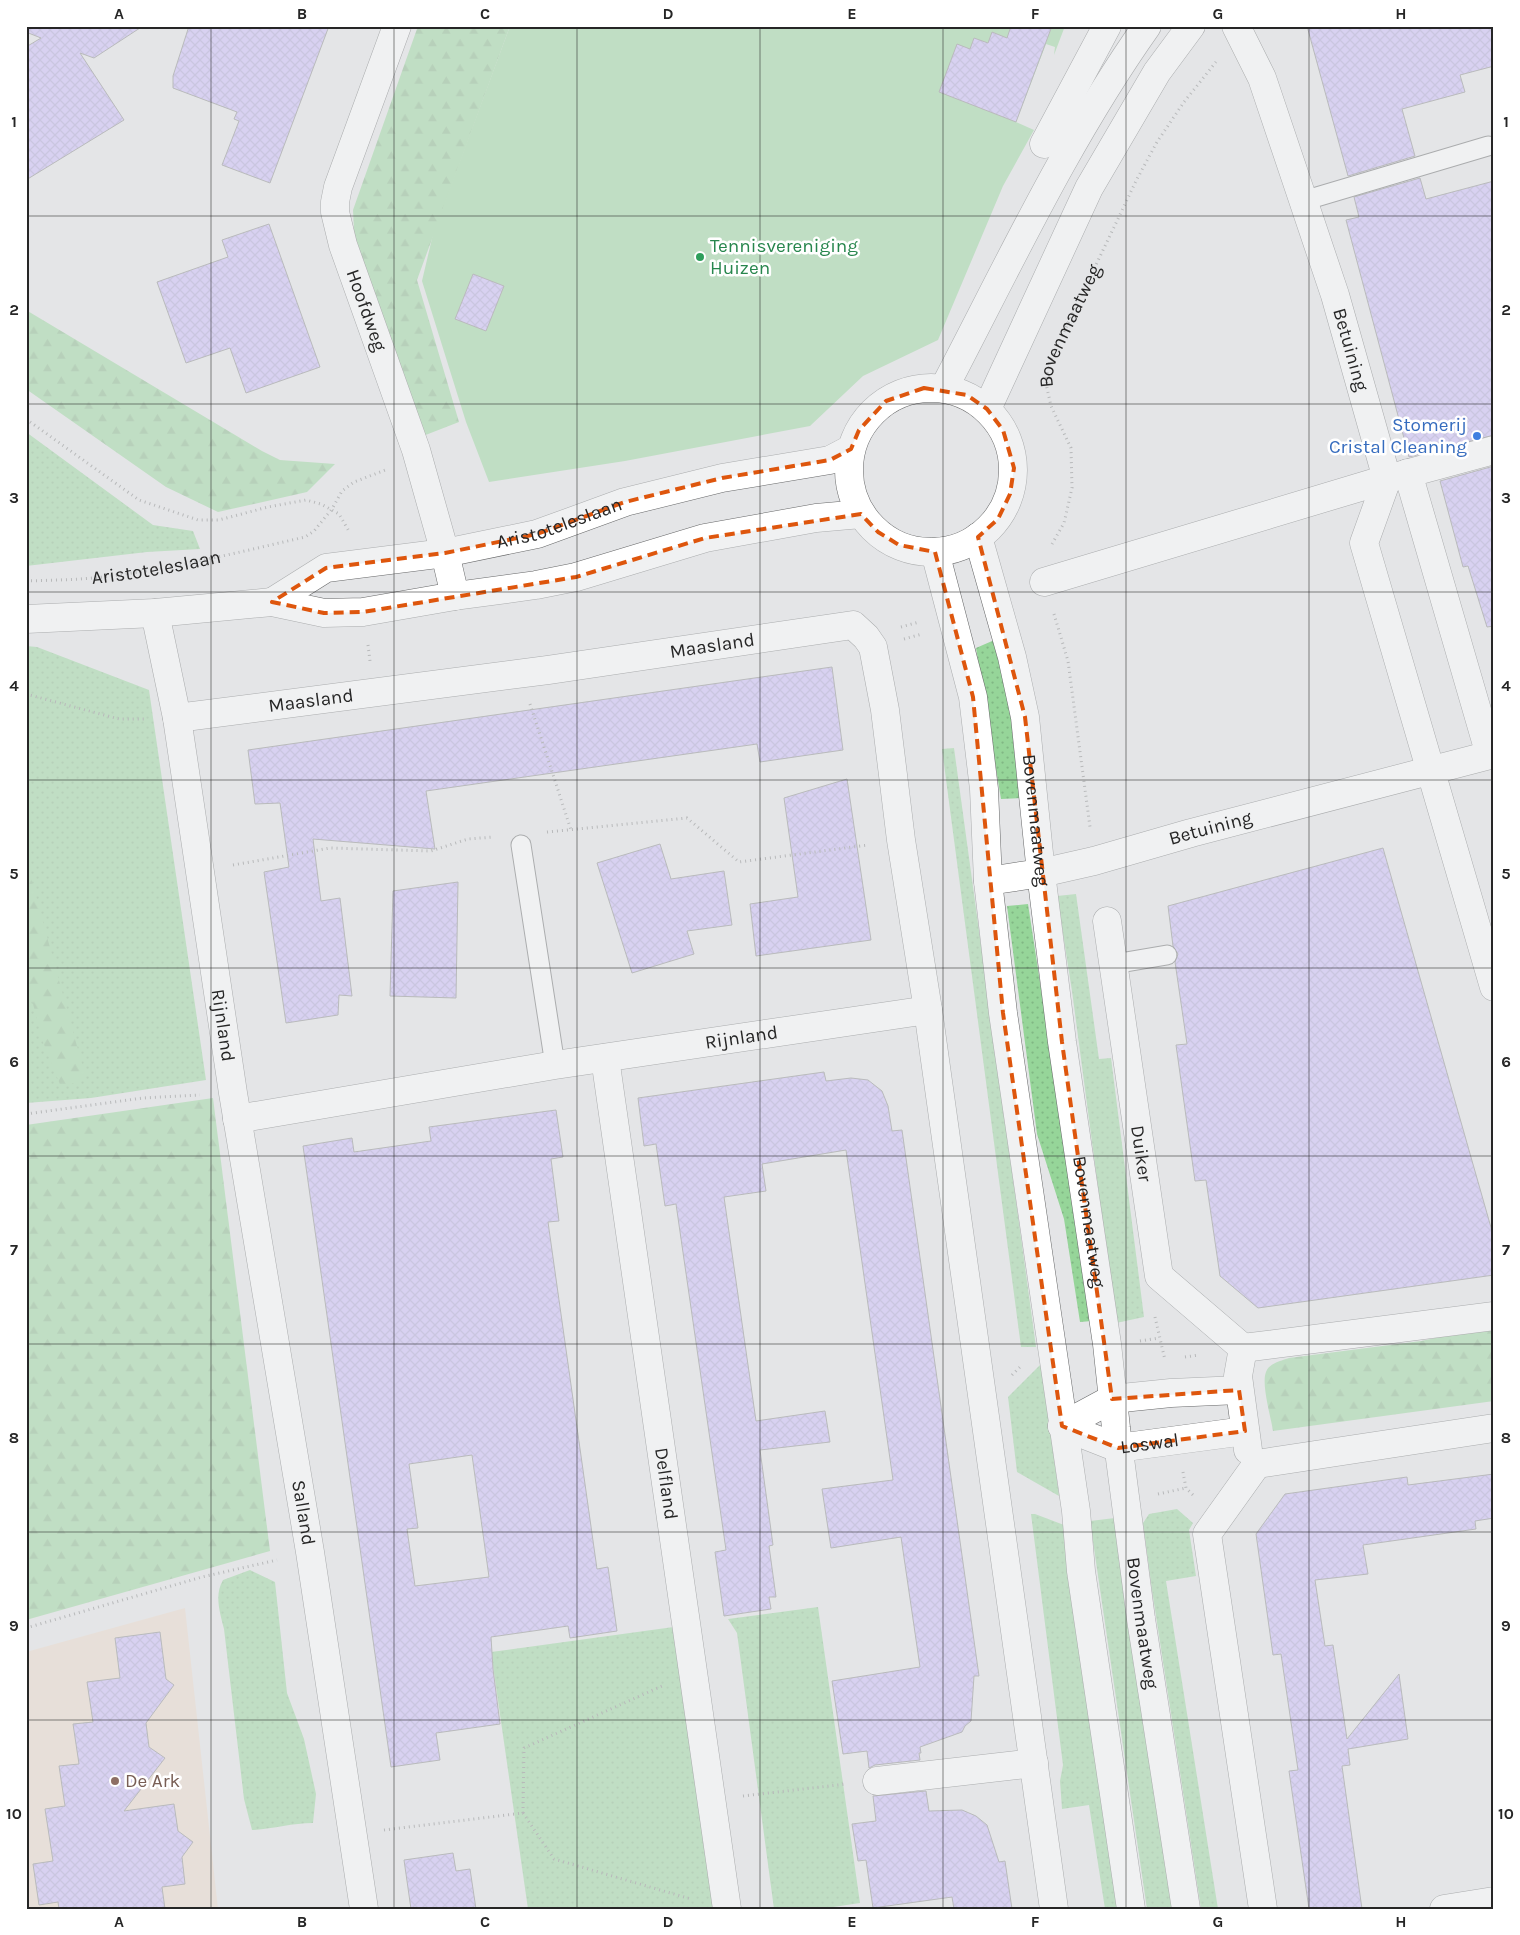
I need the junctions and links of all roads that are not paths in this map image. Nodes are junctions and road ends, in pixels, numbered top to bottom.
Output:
1 (397, 26) edge
2 (1106, 26) edge
3 (1147, 26) edge
4 (1191, 26) edge
5 (1238, 29) edge
6 (1044, 144) dead end
7 (1488, 146) dead end
8 (1303, 201) junction
9 (944, 388) junction
10 (987, 408) junction
11 (851, 449) junction
12 (1494, 450) edge
13 (1397, 476) junction
14 (861, 514) junction
15 (978, 537) junction
16 (935, 552) junction
17 (445, 553) junction
18 (1044, 582) road end
19 (455, 596) junction
20 (272, 602) junction
21 (155, 613) junction
22 (26, 619) edge
23 (177, 718) junction
24 (1492, 754) edge
25 (1431, 771) junction
26 (521, 845) dead end
27 (1041, 874) junction
28 (988, 881) junction
29 (1107, 921) dead end
30 (1167, 955) dead end
31 (1114, 964) junction
32 (1494, 987) edge
33 (928, 1010) junction
34 (605, 1058) junction
35 (555, 1065) junction
36 (235, 1106) junction
37 (1494, 1316) edge
38 (1244, 1348) junction
39 (1239, 1390) junction
40 (1112, 1399) junction
41 (1062, 1426) junction
42 (1494, 1428) edge
43 (1245, 1431) junction
44 (1118, 1448) junction
45 (1256, 1464) junction
46 (1034, 1763) junction
47 (877, 1781) road end
48 (1494, 1901) edge
49 (364, 1909) edge
50 (727, 1909) edge
51 (1054, 1909) edge
52 (1131, 1909) edge
53 (1186, 1909) edge
54 (1263, 1909) edge
55 (1444, 1909) edge

1 - 17 street, Hoofdweg
2 - 6 street
3 - 9 street
4 - 10 street, Bovenmaatweg
5 - 8 street, Betuining
7 - 8 lane
8 - 13 street, Betuining
9 - 10 street
9 - 11 street
10 - 15 street
11 - 14 street
11 - 17 street, Aristoteleslaan
12 - 13 street
13 - 18 street
13 - 24 street, Betuining
13 - 25 street
14 - 16 street
14 - 19 street, Aristoteleslaan
15 - 16 street
15 - 27 street, Bovenmaatweg
16 - 28 street
17 - 19 street, Hoofdweg
17 - 20 street, Aristoteleslaan
19 - 20 street, Aristoteleslaan
20 - 21 street, Aristoteleslaan
21 - 22 street, Aristoteleslaan
21 - 23 street, Rijnland
23 - 33 street, Maasland
23 - 36 street, Rijnland
24 - 25 street, Betuining
25 - 27 street, Betuining
25 - 32 street
26 - 35 lane
27 - 28 street, Betuining
27 - 40 street, Bovenmaatweg
28 - 41 street
29 - 31 street, Duiker
30 - 31 lane
31 - 38 street, Duiker
33 - 34 street, Rijnland
33 - 46 street
34 - 35 street, Rijnland
34 - 50 street, Delfland
35 - 36 street, Rijnland
36 - 49 street, Salland
37 - 38 street
38 - 39 street
39 - 40 street
39 - 43 street
40 - 41 street
40 - 44 street, Bovenmaatweg
41 - 44 street, Loswal
41 - 52 street
42 - 45 street
43 - 44 street, Loswal
43 - 45 street
44 - 53 street, Bovenmaatweg
45 - 54 street
46 - 47 street
46 - 51 street
48 - 55 street

